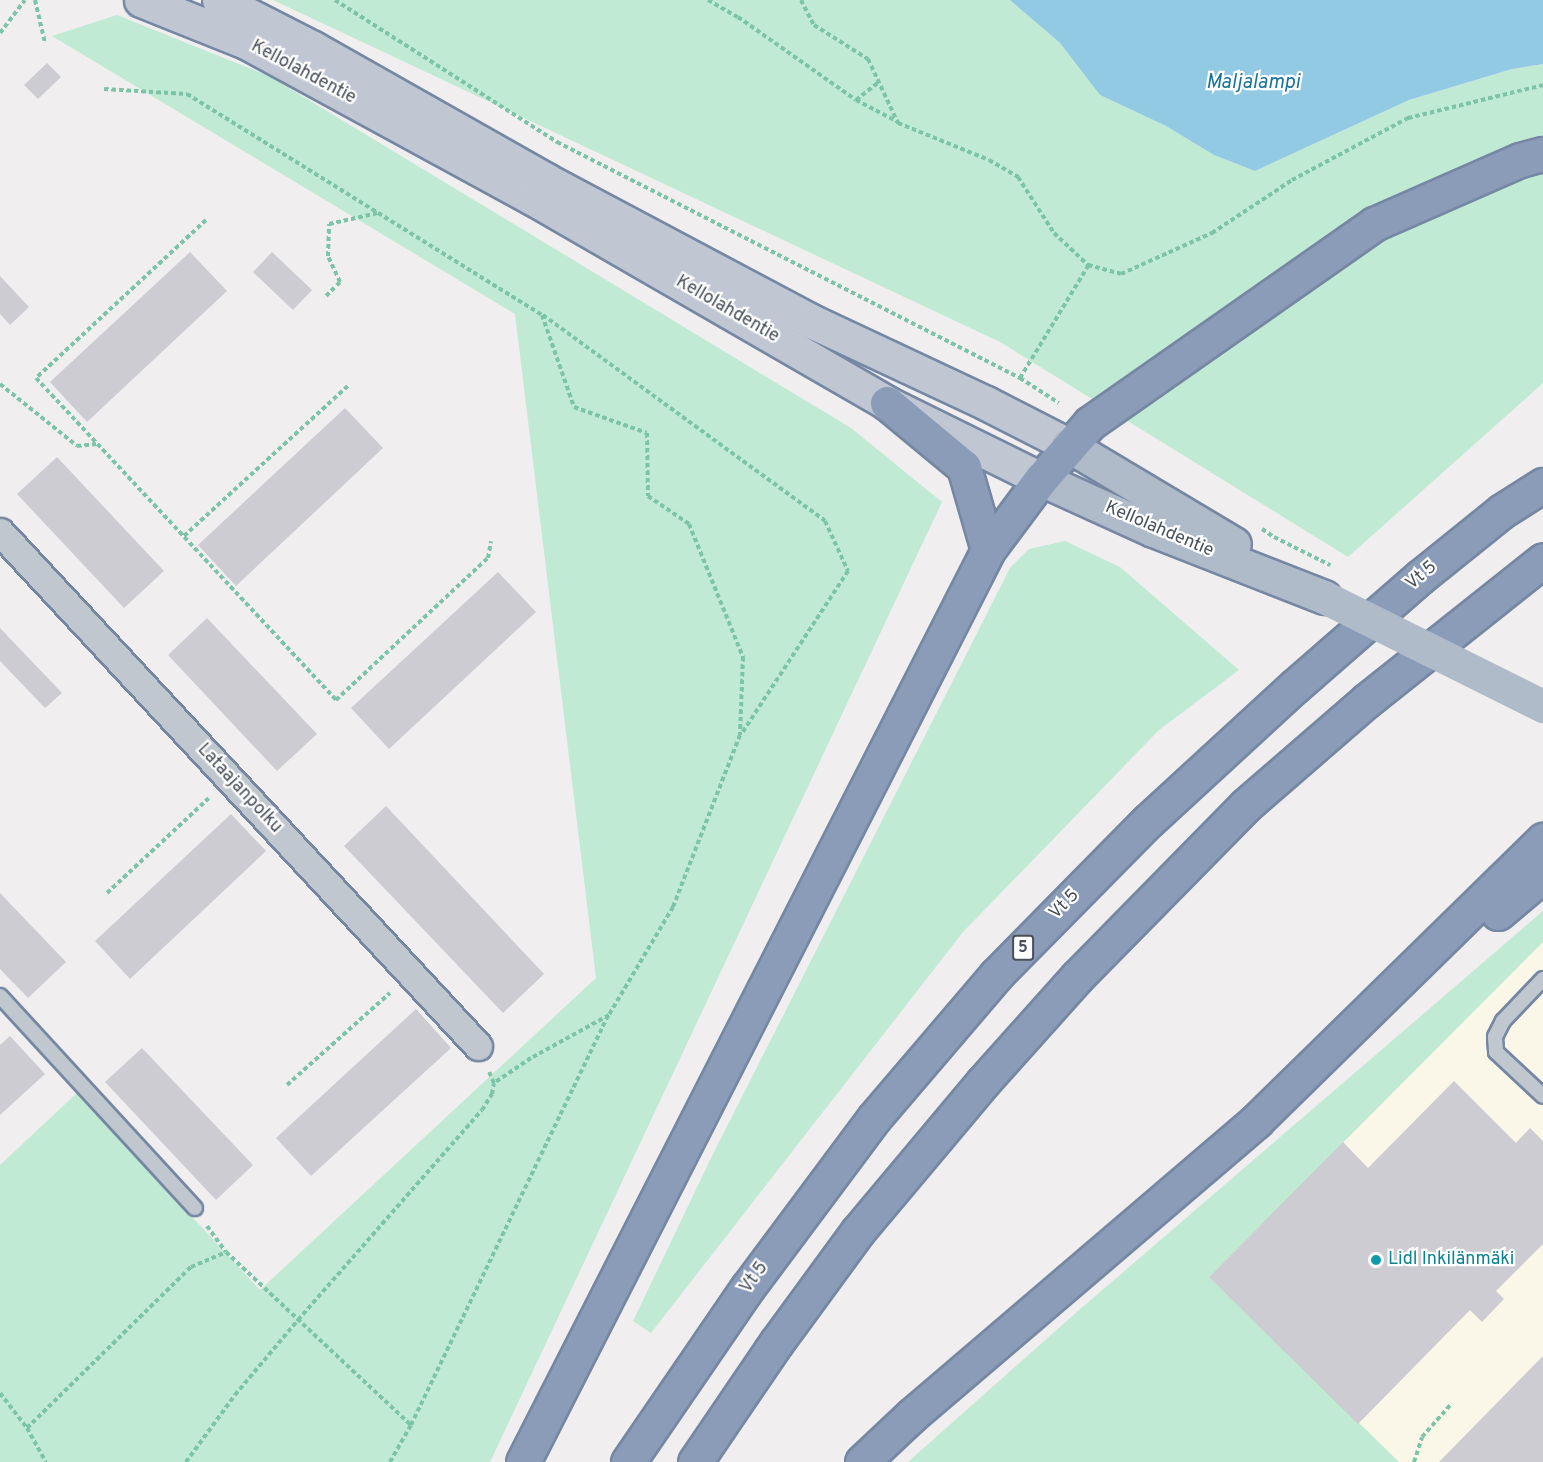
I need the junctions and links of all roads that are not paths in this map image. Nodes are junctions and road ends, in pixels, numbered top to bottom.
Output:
1 (141, 0) edge
2 (219, 0) edge
3 (1543, 154) edge
4 (887, 403) junction
5 (1079, 434) junction
6 (1543, 468) edge
7 (1041, 478) junction
8 (1543, 485) edge
9 (1502, 511) junction
10 (0, 532) edge
11 (988, 550) junction
12 (1543, 560) edge
13 (1324, 597) junction
14 (1543, 706) edge
15 (1543, 840) edge
16 (1543, 875) edge
17 (1543, 979) edge
18 (0, 996) edge
19 (478, 1046) road end
20 (1543, 1096) edge
21 (1256, 1121) junction
22 (195, 1208) road end
23 (524, 1462) edge
24 (628, 1462) edge
25 (695, 1462) edge
26 (862, 1462) edge

1 - 4 main road, Kellolahdentie
2 - 5 main road, Kellolahdentie
3 - 5 highway
4 - 7 main road, Kellolahdentie
4 - 11 highway
5 - 7 highway
5 - 13 main road, Kellolahdentie
6 - 9 highway
7 - 11 highway
7 - 13 main road, Kellolahdentie
8 - 9 highway, Vt 5 / 5
9 - 24 highway, Vt 5 / 5
10 - 19 street, Lataajanpolku
11 - 23 highway
12 - 25 highway
13 - 14 main road, Kellolahdentie, bridge
15 - 21 highway
16 - 21 highway
17 - 20 lane
18 - 22 lane
21 - 26 highway

